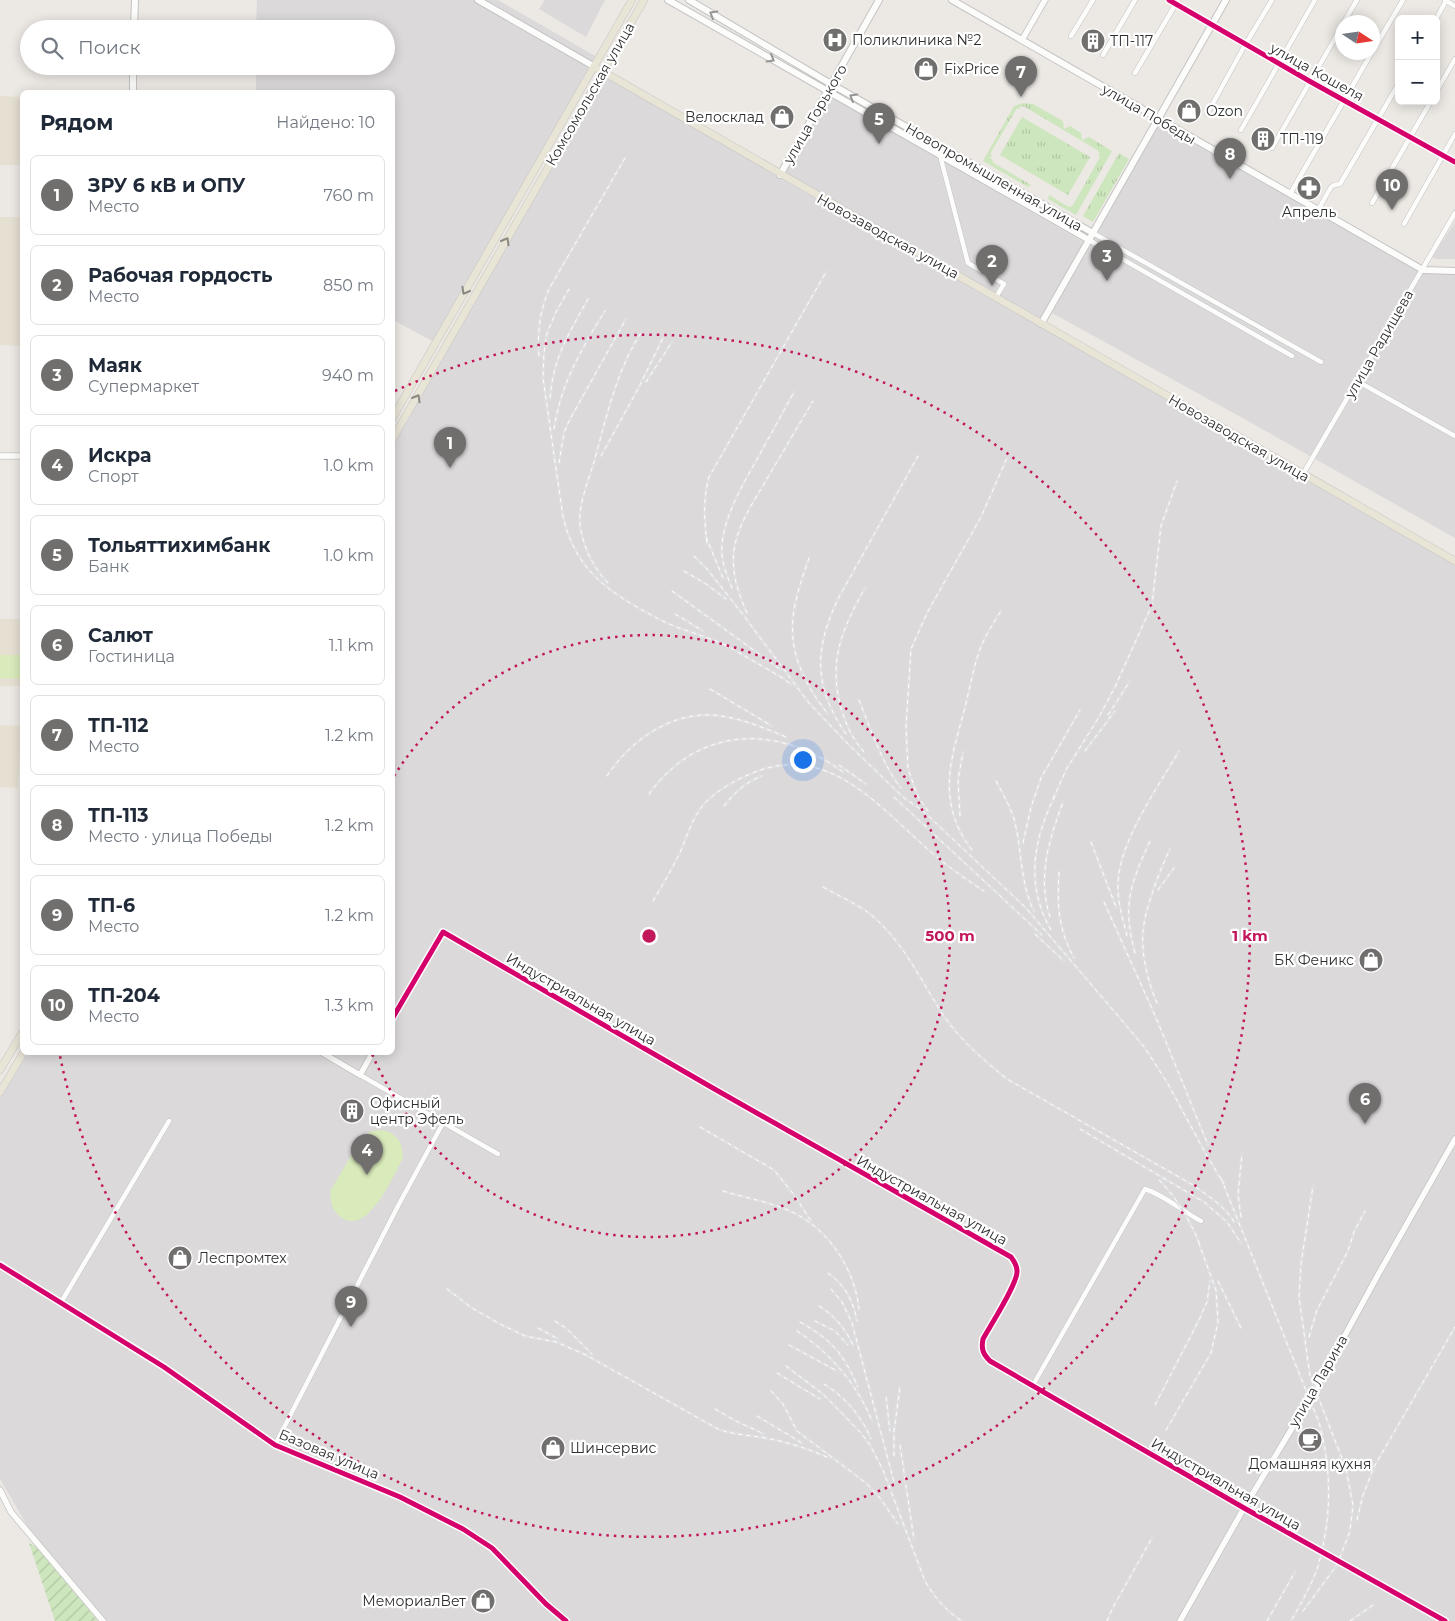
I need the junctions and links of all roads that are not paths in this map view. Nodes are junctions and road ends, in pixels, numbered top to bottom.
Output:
1 (135, 0) edge
2 (632, 0) edge
3 (644, 0) edge
4 (668, 0) edge
5 (688, 0) edge
6 (879, 0) edge
7 (952, 0) edge
8 (1045, 0) edge
9 (1093, 0) edge
10 (1135, 0) edge
11 (1169, 0) edge
12 (1226, 0) edge
13 (1272, 0) edge
14 (1315, 0) edge
15 (1357, 0) edge
16 (1403, 0) edge
17 (1446, 0) edge
18 (480, 1) edge
19 (1176, 2) edge
20 (1455, 6) edge
21 (624, 15) junction
22 (1348, 15) edge
23 (1438, 15) edge
24 (134, 20) edge
25 (632, 20) junction
26 (1212, 25) junction
27 (1071, 36) dead end
28 (1335, 39) edge
29 (1380, 39) edge
30 (1022, 40) junction
31 (1245, 44) junction
32 (1103, 55) dead end
33 (1367, 60) edge
34 (1455, 60) edge
35 (1279, 64) junction
36 (595, 67) junction
37 (603, 72) junction
38 (1135, 73) dead end
39 (133, 75) edge
40 (1311, 82) junction
41 (832, 84) junction
42 (1440, 85) edge
43 (132, 90) edge
44 (1395, 90) edge
45 (827, 92) junction
46 (1344, 100) junction
47 (1429, 105) edge
48 (1207, 114) dead end
49 (1158, 119) junction
50 (1378, 119) junction
51 (1240, 130) dead end
52 (1455, 134) edge
53 (1411, 137) junction
54 (1272, 148) dead end
55 (1443, 155) junction
56 (940, 156) junction
57 (1455, 162) edge
58 (780, 175) junction
59 (528, 183) junction
60 (536, 189) junction
61 (1290, 194) junction
62 (1372, 203) dead end
63 (1318, 210) junction
64 (1455, 213) edge
65 (1404, 224) dead end
66 (1093, 233) junction
67 (1089, 240) junction
68 (486, 255) junction
69 (496, 260) junction
70 (1423, 270) junction
71 (1455, 270) edge
72 (996, 297) junction
73 (1041, 324) junction
74 (1292, 356) dead end
75 (1321, 362) dead end
76 (1357, 381) junction
77 (395, 415) edge
78 (395, 435) edge
79 (1455, 436) edge
80 (0, 456) edge
81 (20, 456) edge
82 (1303, 474) junction
83 (1455, 561) edge
84 (395, 1014) edge
85 (20, 1036) edge
86 (22, 1055) edge
87 (326, 1055) edge
88 (371, 1055) edge
89 (0, 1070) edge
90 (360, 1075) junction
91 (0, 1092) edge
92 (169, 1121) dead end
93 (443, 1123) junction
94 (1455, 1139) edge
95 (498, 1154) dead end
96 (1201, 1221) dead end
97 (0, 1265) edge
98 (60, 1304) junction
99 (1033, 1385) junction
100 (275, 1445) junction
101 (0, 1490) edge
102 (1244, 1508) junction
103 (103, 1621) edge
104 (566, 1621) edge
105 (1180, 1621) edge
106 (1445, 1621) edge

1 - 24 main road
2 - 21 main road, Комсомольская улица
3 - 25 main road, Комсомольская улица
4 -> 45 main road, Новопромышленная улица
41 -> 5 main road, Новопромышленная улица
6 - 41 main road, улица Горького
7 - 30 main road, улица Победы
8 - 30 street
9 - 27 street
10 - 32 street
11 - 19 street, улица Кошеля
12 - 26 main road
13 - 31 street
14 - 35 street
15 - 22 street
16 - 29 street
17 - 20 street
17 - 23 street
18 - 36 main road, Новозаводская улица
19 - 26 street, улица Кошеля
19 - 38 street
21 - 25 main road
21 - 36 main road, Комсомольская улица
25 - 37 main road, Комсомольская улица
26 - 31 street, улица Кошеля
26 - 49 main road
28 - 40 street
30 - 49 main road, улица Победы
31 - 35 street, улица Кошеля
31 - 48 street
33 - 46 street
34 - 42 street
35 - 40 street, улица Кошеля
35 - 51 street
36 - 37 main road, Новозаводская улица
36 - 59 main road, Комсомольская улица
37 - 58 main road, Новозаводская улица
37 - 60 main road, Комсомольская улица
39 - 43 main road
40 - 46 street, улица Кошеля
40 - 54 street
41 - 45 main road, улица Горького
66 -> 41 main road, Новопромышленная улица
44 - 50 street
45 - 56 main road, Новопромышленная улица
45 - 58 main road, улица Горького
46 - 50 street, улица Кошеля
46 - 61 street
47 - 53 street
49 - 61 main road, улица Победы
49 - 66 main road
50 - 53 street, улица Кошеля
50 - 63 street
52 - 55 street
53 - 55 street, улица Кошеля
53 - 62 street
55 - 57 street, улица Кошеля
55 - 65 street
56 - 67 main road, Новопромышленная улица
56 - 72 street
58 - 72 main road, Новозаводская улица
59 - 60 main road
59 - 68 main road, Комсомольская улица
69 -> 60 main road, Комсомольская улица
61 - 63 main road, улица Победы
63 - 70 main road, улица Победы
64 - 70 street, улица Радищева
66 - 67 main road
66 - 75 street
67 - 73 main road
67 - 74 street
68 - 69 main road
68 -> 77 main road, Комсомольская улица
78 -> 69 main road, Комсомольская улица
70 - 71 main road, улица Победы
70 - 76 street, улица Радищева
72 - 73 main road, Новозаводская улица
73 - 82 main road, Новозаводская улица
76 - 79 street
76 - 82 street, улица Радищева
80 - 81 street
82 - 83 main road, Новозаводская улица
84 - 99 street, Индустриальная улица
85 - 89 main road
86 - 91 main road
87 - 90 street
88 - 90 street
90 - 93 street
92 - 98 street
93 - 95 street
93 - 100 street
94 - 102 street, улица Ларина
96 - 99 street
97 - 98 street, Базовая улица
98 - 100 street, Базовая улица
99 - 102 street, Индустриальная улица
100 - 104 street, Базовая улица
101 - 103 street
102 - 105 street, улица Ларина
102 - 106 street, Индустриальная улица

